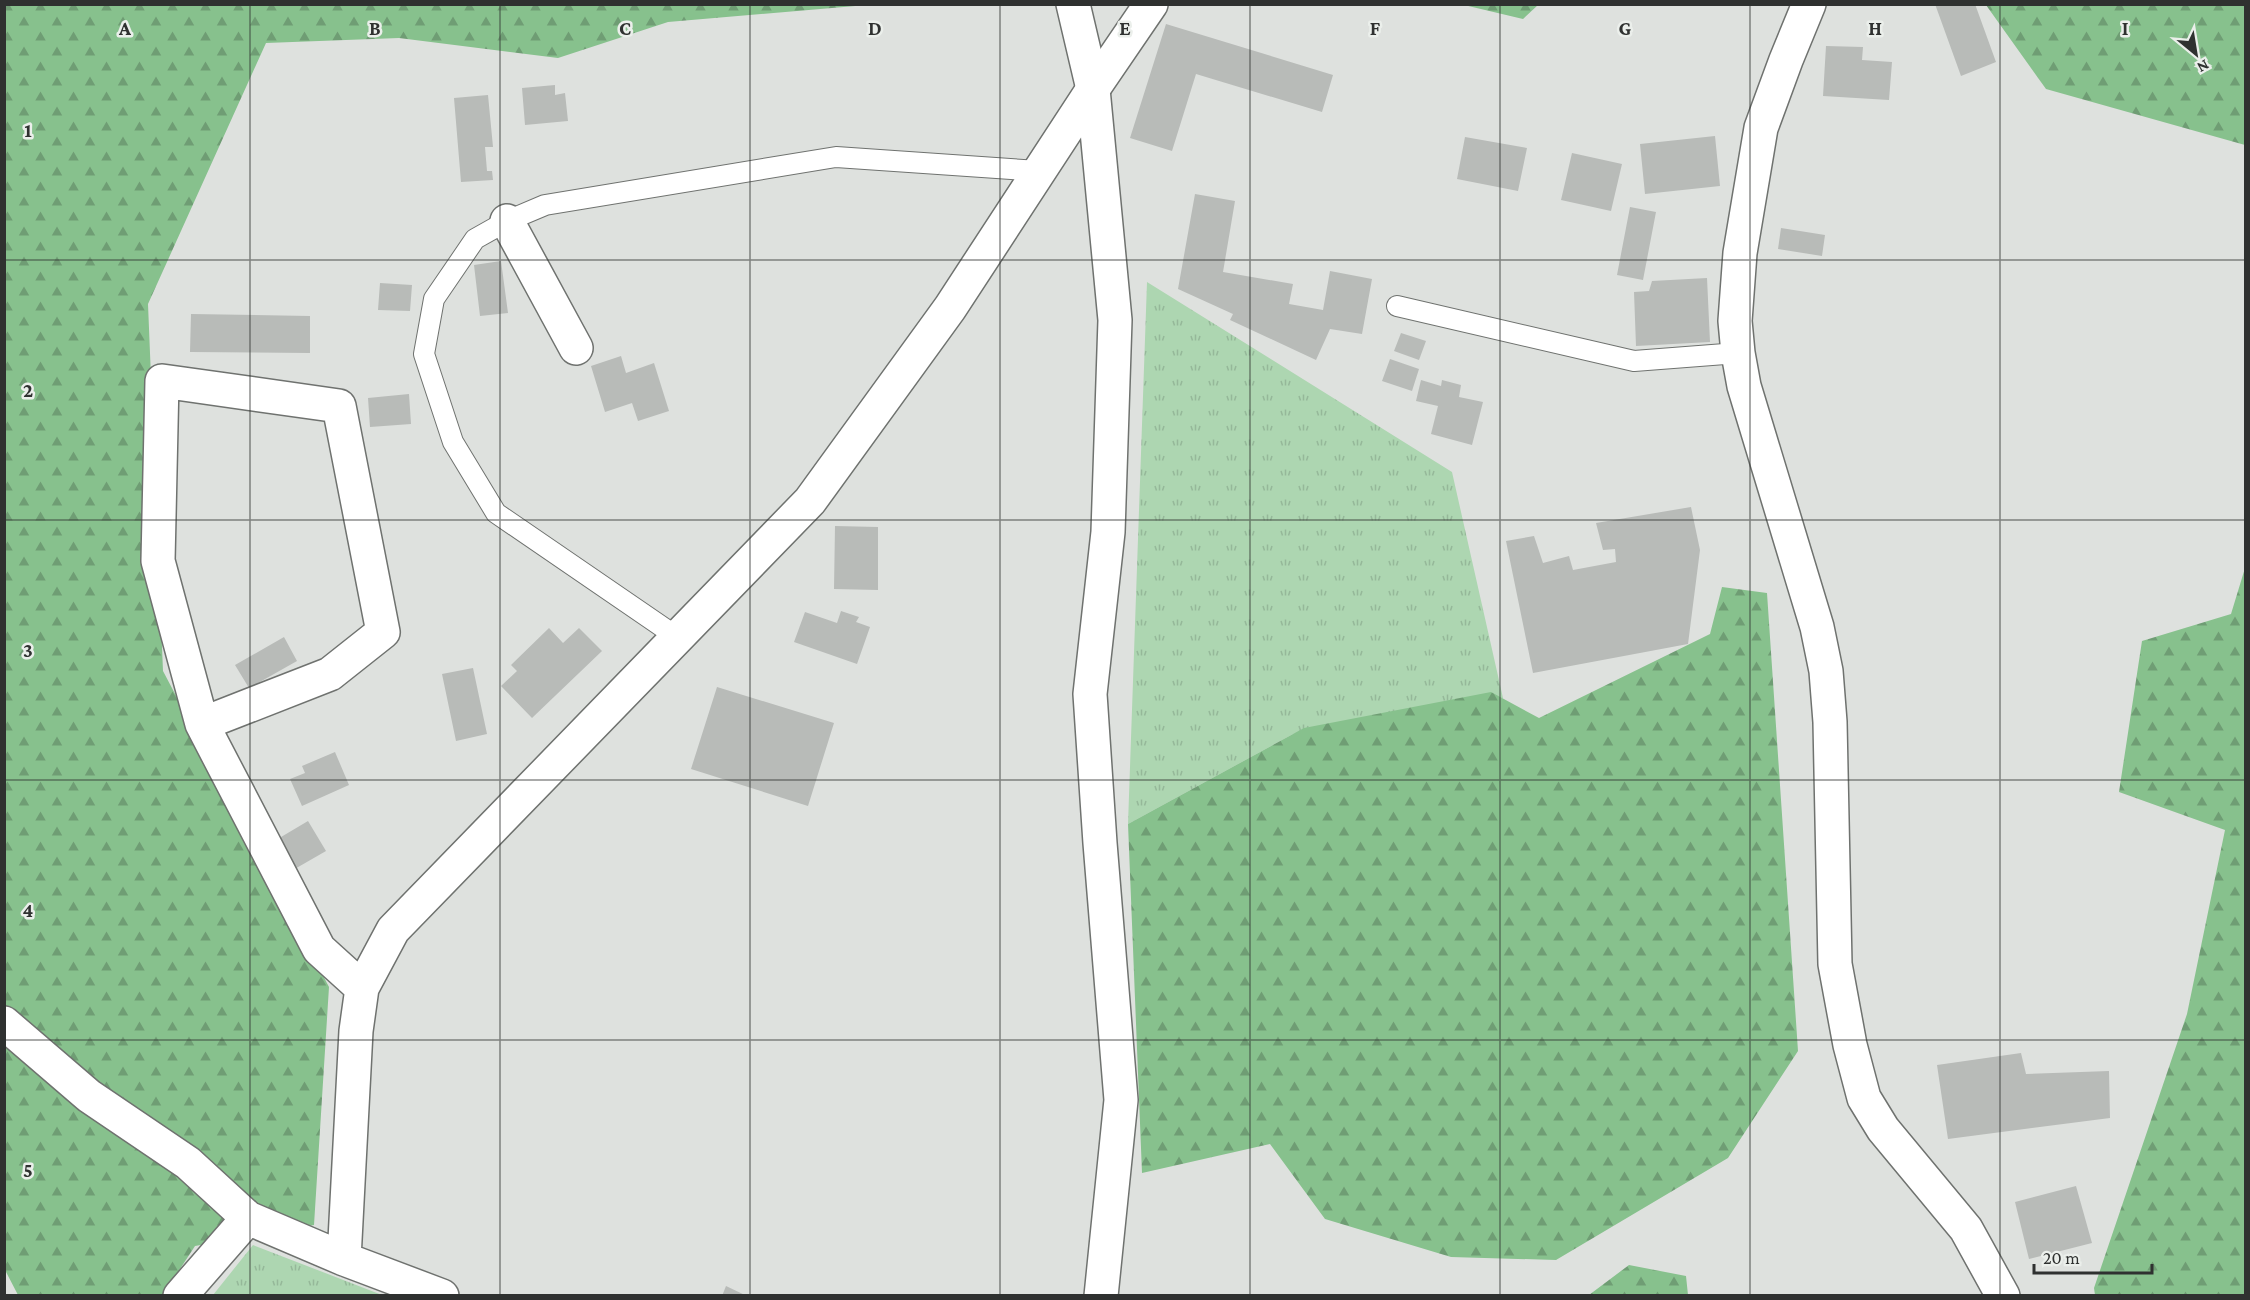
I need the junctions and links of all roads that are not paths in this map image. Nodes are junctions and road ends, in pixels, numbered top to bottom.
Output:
1 (1073, 4) edge
2 (1151, 4) edge
3 (1809, 4) edge
4 (1093, 89) junction
5 (1039, 171) junction
6 (507, 221) junction
7 (1397, 306) dead end
8 (576, 348) dead end
9 (1738, 353) junction
10 (677, 637) junction
11 (202, 724) junction
12 (362, 988) junction
13 (4, 1023) edge
14 (248, 1218) junction
15 (344, 1259) junction
16 (180, 1296) edge
17 (442, 1296) edge
18 (1101, 1296) edge
19 (2003, 1296) edge

1 - 4 street
2 - 4 street
3 - 9 street
4 - 5 street
4 - 18 street
5 - 6 lane
5 - 10 street
6 - 8 street
6 - 10 lane
7 - 9 lane
9 - 19 street
10 - 12 street
11 - 11 street
11 - 12 street
12 - 15 street
13 - 14 street
14 - 15 street
14 - 16 street
15 - 17 street

